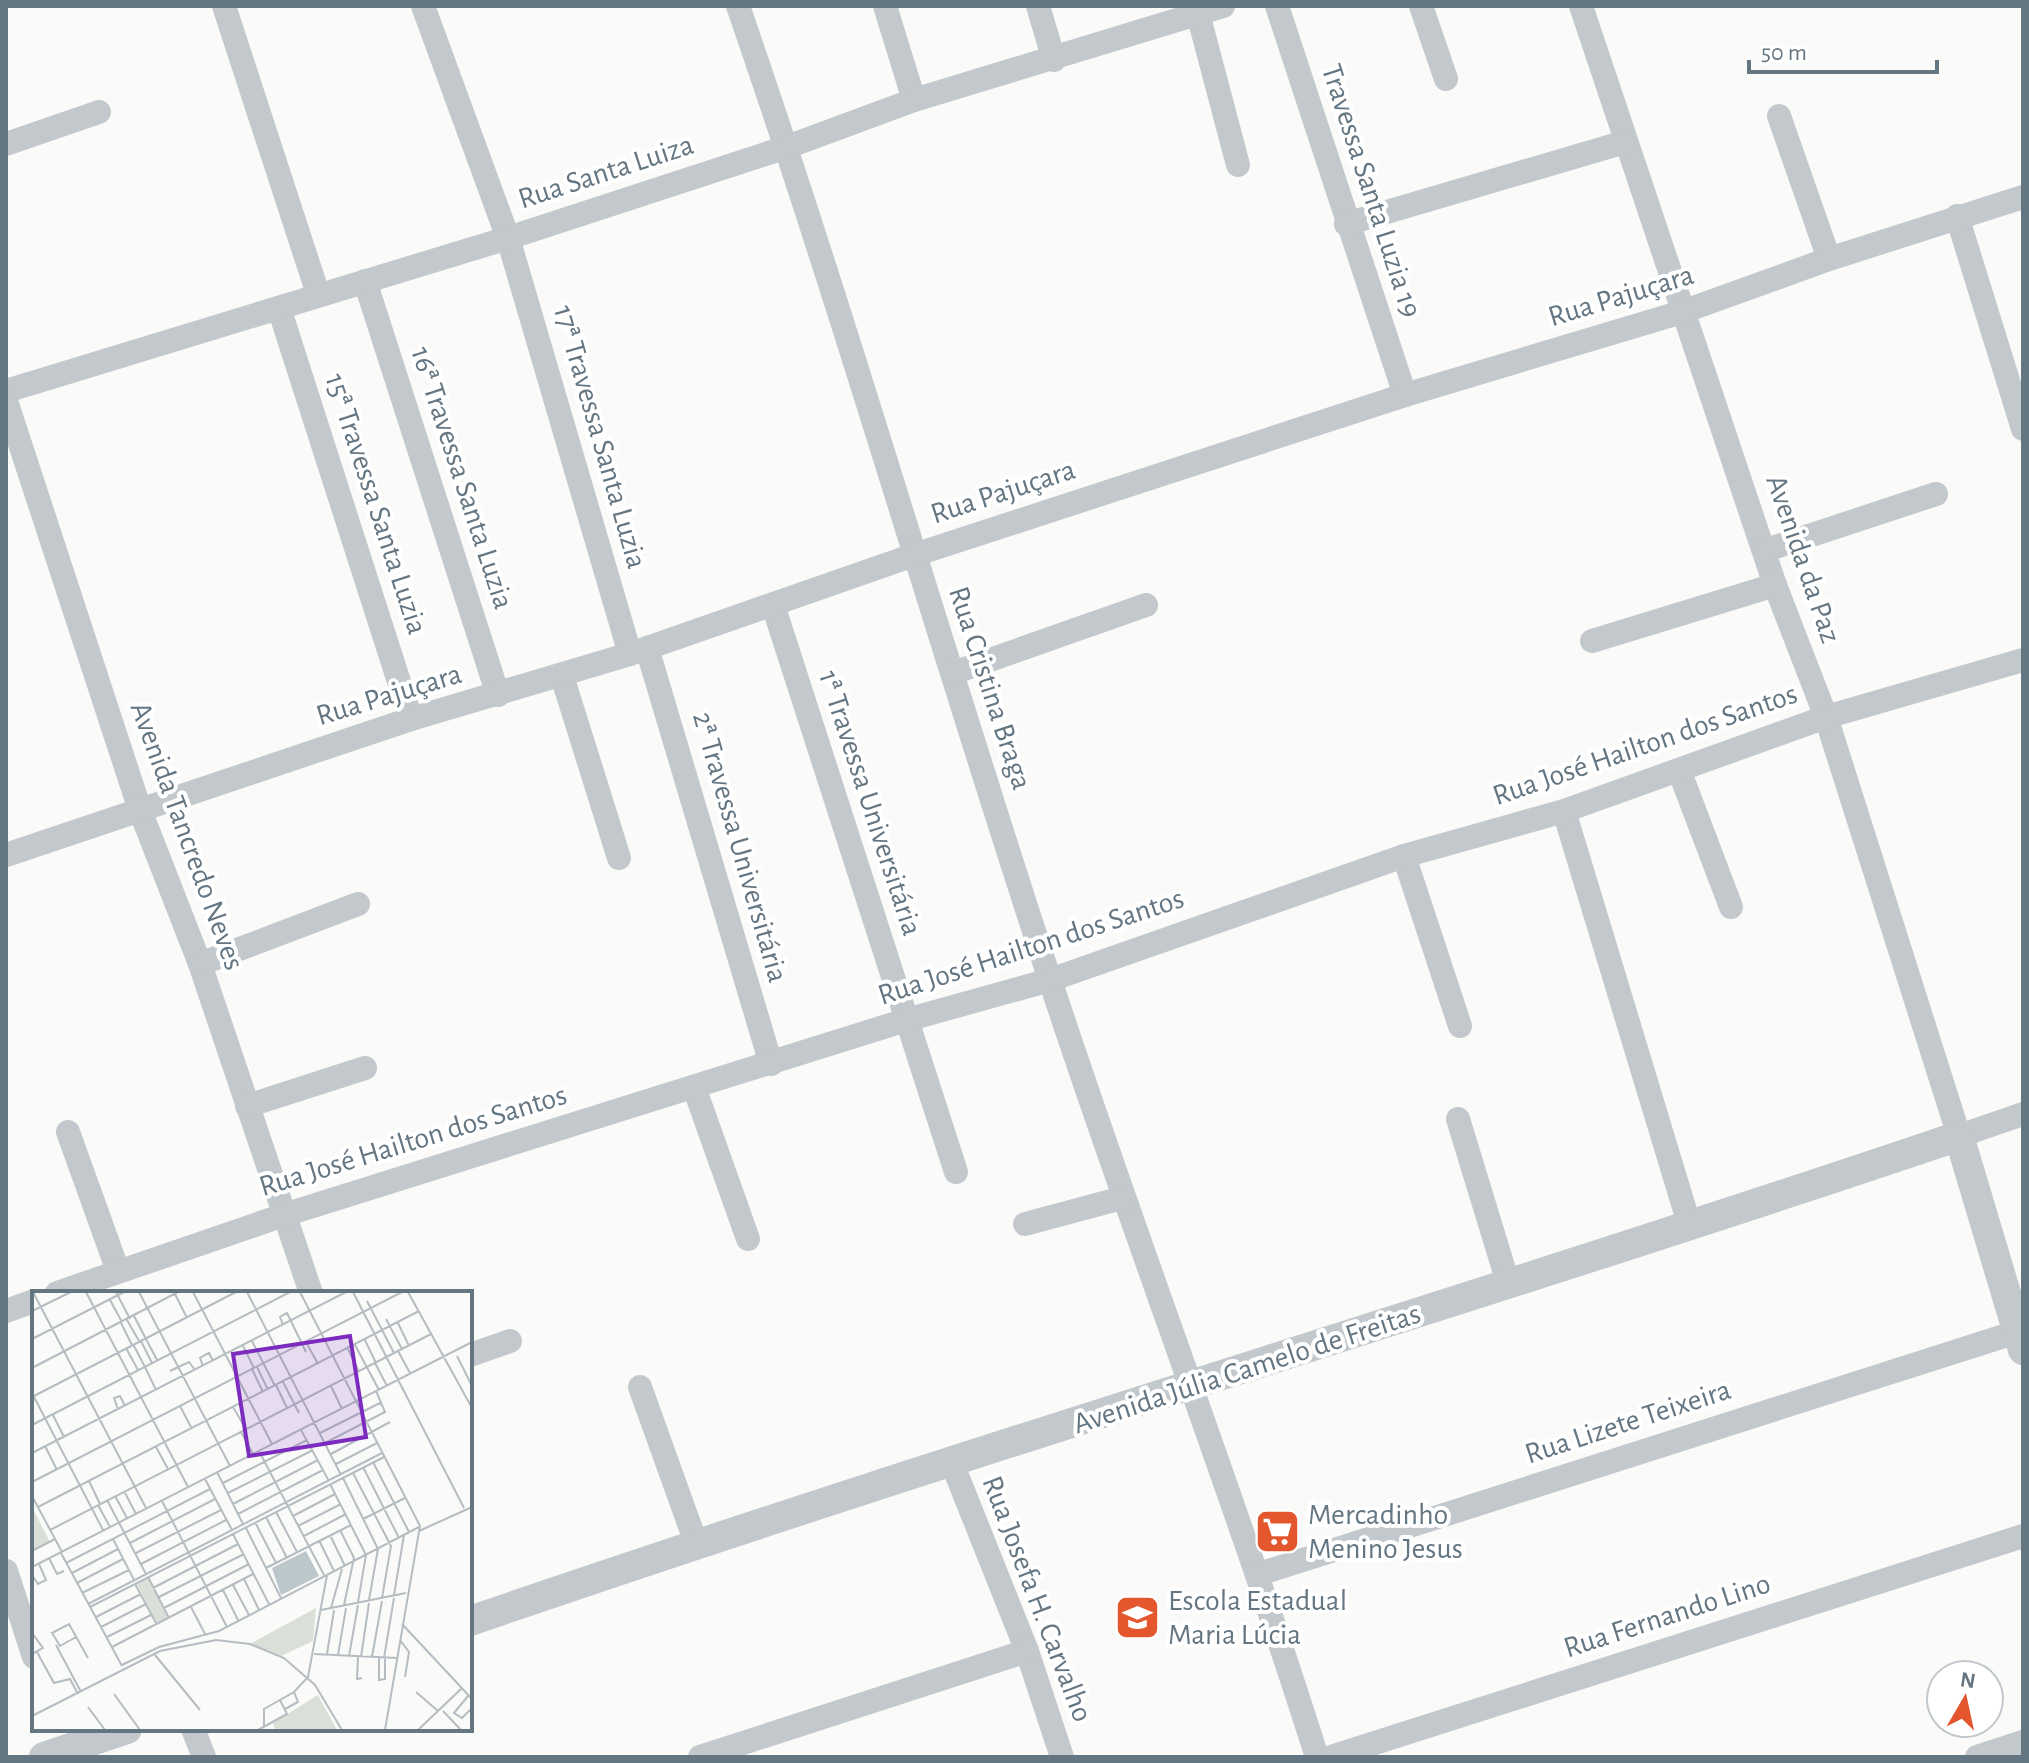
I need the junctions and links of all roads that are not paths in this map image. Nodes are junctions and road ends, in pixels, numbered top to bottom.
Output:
1 (224, 6) edge
2 (423, 6) edge
3 (738, 6) edge
4 (885, 6) edge
5 (1038, 6) edge
6 (1223, 6) edge
7 (1277, 6) edge
8 (1421, 6) edge
9 (1581, 6) edge
10 (1197, 10) edge
11 (1054, 60) junction
12 (1446, 79) dead end
13 (914, 100) junction
14 (99, 112) dead end
15 (1779, 116) dead end
16 (1625, 142) junction
17 (6, 144) edge
18 (787, 147) junction
19 (1238, 165) dead end
20 (2023, 197) edge
21 (1957, 216) junction
22 (1346, 224) junction
23 (508, 238) junction
24 (1829, 259) junction
25 (365, 281) junction
26 (318, 294) junction
27 (279, 308) junction
28 (1682, 312) junction
29 (6, 391) edge
30 (1405, 395) junction
31 (6, 401) edge
32 (2023, 429) edge
33 (1936, 494) dead end
34 (1766, 550) junction
35 (914, 555) junction
36 (1775, 585) junction
37 (773, 605) junction
38 (1146, 605) dead end
39 (1592, 641) dead end
40 (639, 651) junction
41 (2023, 660) edge
42 (953, 673) junction
43 (562, 676) junction
44 (498, 695) junction
45 (1826, 717) junction
46 (411, 719) junction
47 (1679, 770) junction
48 (140, 810) junction
49 (1564, 811) junction
50 (6, 855) edge
51 (1404, 856) junction
52 (619, 858) dead end
53 (358, 904) dead end
54 (1731, 907) dead end
55 (200, 964) junction
56 (1050, 980) junction
57 (906, 1020) junction
58 (1460, 1026) dead end
59 (771, 1064) junction
60 (365, 1068) dead end
61 (694, 1087) junction
62 (247, 1106) junction
63 (2023, 1114) edge
64 (1458, 1119) dead end
65 (68, 1132) dead end
66 (1959, 1136) junction
67 (956, 1172) dead end
68 (1122, 1198) junction
69 (284, 1215) junction
70 (1025, 1224) dead end
71 (1690, 1227) junction
72 (748, 1239) dead end
73 (118, 1271) junction
74 (1509, 1286) junction
75 (63, 1291) edge
76 (310, 1291) edge
77 (32, 1302) edge
78 (7, 1308) edge
79 (2021, 1337) edge
80 (510, 1341) dead end
81 (472, 1354) edge
82 (640, 1387) dead end
83 (1190, 1387) junction
84 (952, 1463) junction
85 (2023, 1536) edge
86 (696, 1543) junction
87 (6, 1571) edge
88 (1259, 1574) junction
89 (472, 1620) edge
90 (32, 1651) edge
91 (1027, 1651) junction
92 (118, 1731) edge
93 (194, 1731) edge
94 (2023, 1742) edge
95 (55, 1745) edge
96 (204, 1757) edge
97 (700, 1757) edge
98 (1062, 1757) edge
99 (1317, 1757) edge
100 (1331, 1757) edge
101 (1977, 1757) edge

1 - 26 street
2 - 23 street, 17ª Travessa Santa Luzia
3 - 18 street, Rua Cristina Braga
4 - 13 street
5 - 11 street
6 - 10 street, Rua Santa Luiza
7 - 22 street, Travessa Santa Luzia 19
8 - 12 street
9 - 16 street, Avenida da Paz
10 - 11 street, Rua Santa Luiza
10 - 19 street
11 - 13 street, Rua Santa Luiza
13 - 18 street, Rua Santa Luiza
14 - 17 street
15 - 24 street
16 - 22 street
16 - 28 street, Avenida da Paz
18 - 23 street, Rua Santa Luiza
18 - 35 street, Rua Cristina Braga
20 - 21 street, Rua Pajuçara
21 - 24 street, Rua Pajuçara
21 - 32 street
22 - 30 street, Travessa Santa Luzia 19
23 - 25 street, Rua Santa Luiza
23 - 40 street, 17ª Travessa Santa Luzia
24 - 28 street, Rua Pajuçara
25 - 26 street, Rua Santa Luiza
25 - 44 street, 16ª Travessa Santa Luzia
26 - 27 street, Rua Santa Luiza
27 - 29 street, Rua Santa Luiza
27 - 46 street, 15ª Travessa Santa Luzia
28 - 30 street, Rua Pajuçara
28 - 34 street, Avenida da Paz
30 - 35 street, Rua Pajuçara
31 - 48 street, Avenida Tancredo Neves
33 - 34 street
34 - 36 street, Avenida da Paz
35 - 37 street, Rua Pajuçara
35 - 42 street, Rua Cristina Braga
36 - 39 street
36 - 45 street, Avenida da Paz
37 - 40 street, Rua Pajuçara
37 - 57 street, 1ª Travessa Universitária
38 - 42 street
40 - 43 street, Rua Pajuçara
40 - 59 street, 2ª Travessa Universitária
41 - 45 street, Rua José Hailton dos Santos
42 - 56 street, Rua Cristina Braga
43 - 44 street, Rua Pajuçara
43 - 52 street
44 - 46 street, Rua Pajuçara
45 - 47 street, Rua José Hailton dos Santos
45 - 66 street, Avenida da Paz
46 - 48 street, Rua Pajuçara
47 - 49 street, Rua José Hailton dos Santos
47 - 54 street
48 - 50 street, Rua Pajuçara
48 - 55 street, Avenida Tancredo Neves
49 - 51 street, Rua José Hailton dos Santos
49 - 71 street
51 - 56 street, Rua José Hailton dos Santos
51 - 58 street
53 - 55 street
55 - 62 street, Avenida Tancredo Neves
56 - 57 street, Rua José Hailton dos Santos
56 - 68 street, Rua Cristina Braga
57 - 59 street, Rua José Hailton dos Santos
57 - 67 street, 1ª Travessa Universitária
59 - 61 street, Rua José Hailton dos Santos
60 - 62 street
61 - 69 street, Rua José Hailton dos Santos
61 - 72 street
62 - 69 street, Avenida Tancredo Neves
63 - 66 street, Avenida Júlia Camelo de Freitas
64 - 74 street
65 - 73 street
66 - 71 street, Avenida Júlia Camelo de Freitas
66 - 79 street
68 - 70 street
68 - 83 street, Rua Cristina Braga
69 - 73 street, Rua José Hailton dos Santos
69 - 76 street, Avenida Tancredo Neves
71 - 74 street, Avenida Júlia Camelo de Freitas
73 - 75 street, Rua José Hailton dos Santos
74 - 83 street, Avenida Júlia Camelo de Freitas
77 - 78 street
79 - 88 street, Rua Lizete Teixeira
80 - 81 street
82 - 86 street
83 - 84 street, Avenida Júlia Camelo de Freitas
83 - 88 street, Rua Cristina Braga
84 - 86 street, Avenida Júlia Camelo de Freitas
84 - 91 street, Rua Josefa H. Carvalho
85 - 100 street, Rua Fernando Lino
86 - 89 street, Avenida Júlia Camelo de Freitas
87 - 90 street
88 - 99 street, Rua Cristina Braga
91 - 97 street
91 - 98 street, Rua Josefa H. Carvalho
92 - 95 street
93 - 96 street
94 - 101 street

